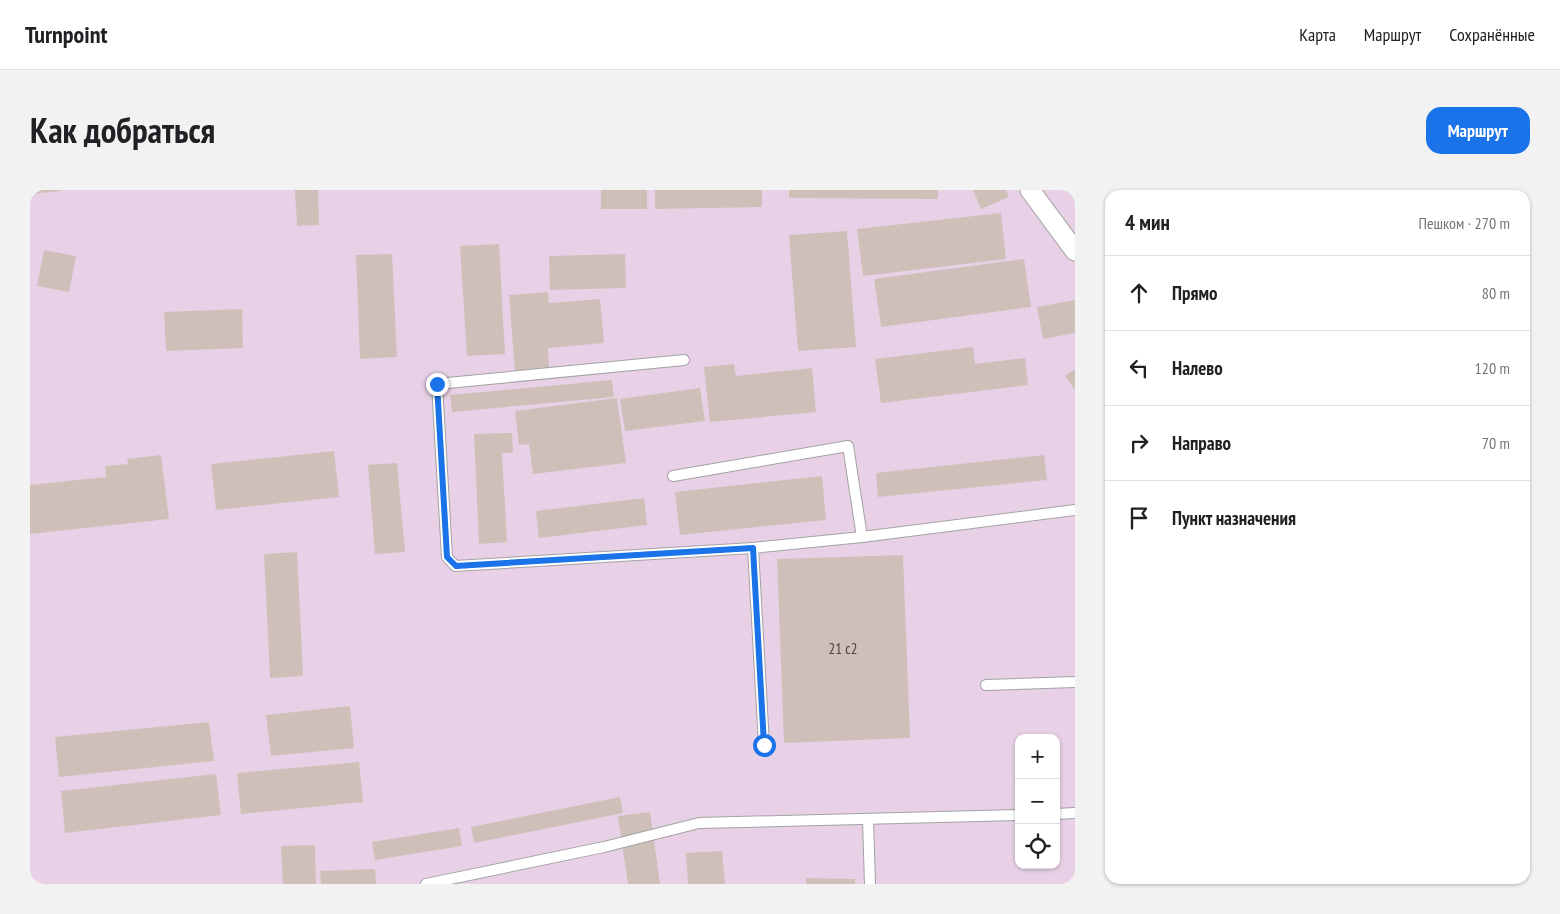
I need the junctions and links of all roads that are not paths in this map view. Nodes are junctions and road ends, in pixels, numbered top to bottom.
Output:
1 (1030, 190) edge
2 (1075, 250) edge
3 (684, 360) dead end
4 (673, 476) dead end
5 (1075, 510) edge
6 (862, 537) junction
7 (753, 548) junction
8 (1075, 682) edge
9 (986, 685) dead end
10 (764, 745) dead end
11 (1075, 813) edge
12 (1060, 814) edge
13 (1015, 815) edge
14 (868, 819) junction
15 (426, 884) edge
16 (870, 884) edge

1 - 2 street
3 - 7 lane
4 - 6 lane
5 - 6 lane
6 - 7 lane
7 - 10 lane
8 - 9 lane
11 - 12 lane
13 - 14 lane
14 - 15 lane
14 - 16 lane

